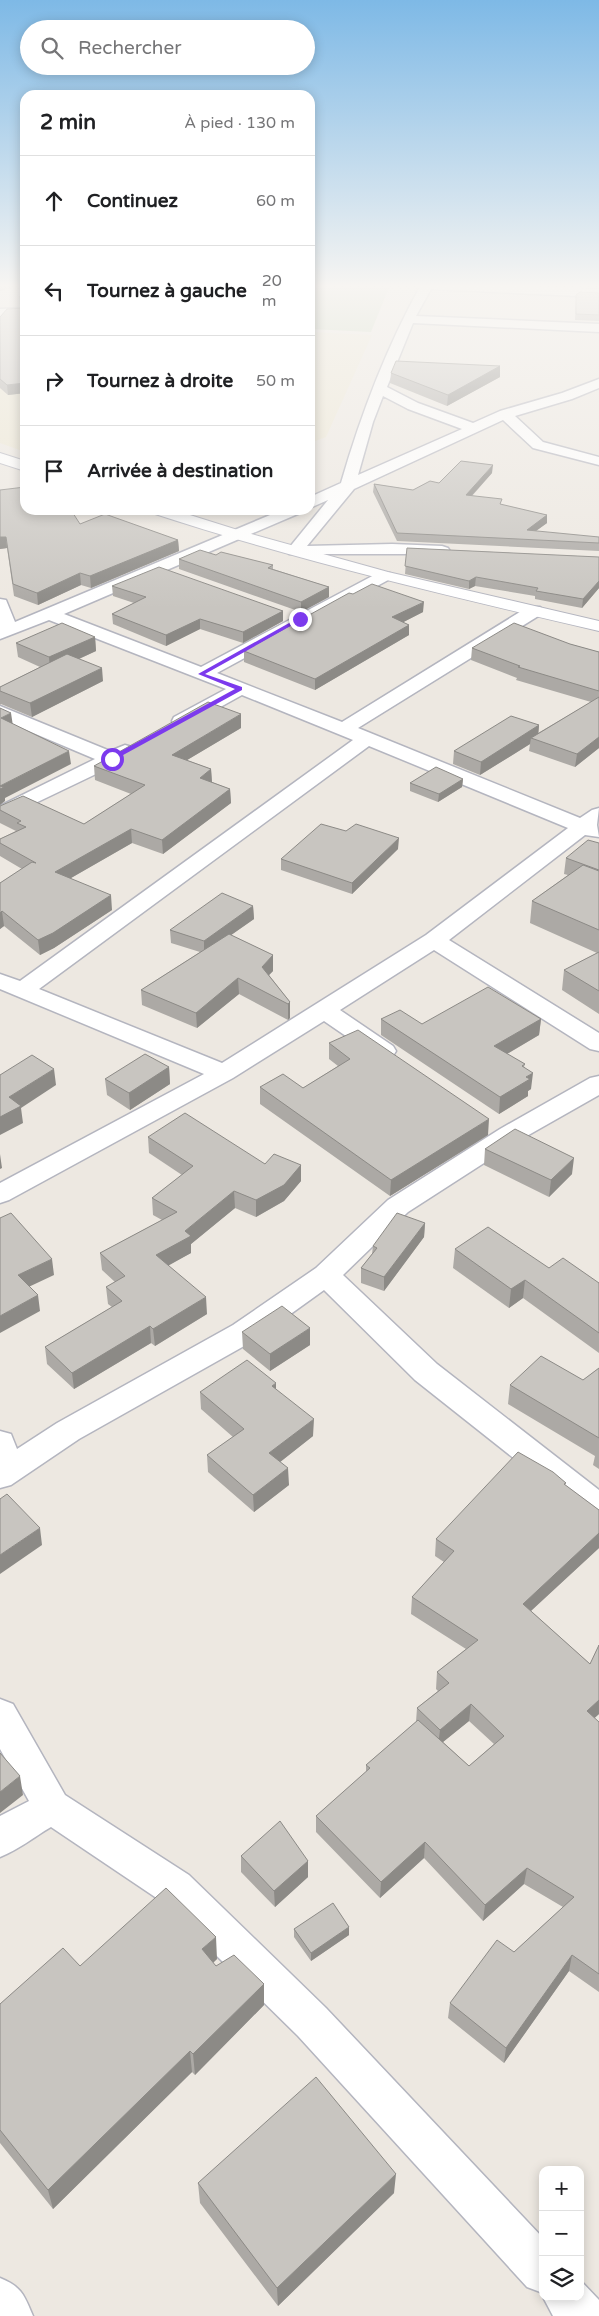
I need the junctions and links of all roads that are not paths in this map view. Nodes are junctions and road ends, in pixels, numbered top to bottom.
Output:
1 (377, 393) edge
2 (389, 393) edge
3 (574, 393) edge
4 (505, 414) junction
5 (476, 429) junction
6 (0, 458) edge
7 (599, 461) edge
8 (20, 464) edge
9 (348, 486) junction
10 (315, 501) edge
11 (173, 515) edge
12 (284, 515) edge
13 (238, 536) junction
14 (295, 551) junction
15 (459, 552) edge
16 (160, 569) junction
17 (178, 576) edge
18 (384, 576) junction
19 (0, 604) edge
20 (534, 611) junction
21 (282, 612) edge
22 (48, 614) junction
23 (300, 619) junction
24 (599, 626) edge
25 (5, 632) edge
26 (200, 674) junction
27 (240, 688) junction
28 (0, 712) edge
29 (344, 729) junction
30 (163, 731) edge
31 (367, 739) junction
32 (138, 745) edge
33 (112, 759) junction
34 (0, 814) edge
35 (593, 824) edge
36 (434, 940) junction
37 (11, 985) edge
38 (324, 1010) junction
39 (599, 1044) edge
40 (405, 1064) edge
41 (224, 1073) junction
42 (599, 1084) edge
43 (485, 1119) edge
44 (509, 1135) junction
45 (0, 1194) edge
46 (326, 1275) junction
47 (3, 1463) edge
48 (599, 1508) edge
49 (0, 1715) edge
50 (52, 1807) junction
51 (0, 1840) edge
52 (539, 2267) edge
53 (0, 2301) edge
54 (570, 2301) edge
55 (10, 2316) edge
56 (583, 2316) edge

1 - 9 street
2 - 5 street
3 - 4 street
4 - 5 street
4 - 7 street
5 - 9 street
6 - 8 main road
9 - 10 street
9 - 14 street
11 - 13 main road
12 - 13 street
13 - 14 main road
13 - 16 street
14 - 15 street
14 - 18 main road
16 - 17 street
16 - 22 street
18 - 20 main road
18 - 23 street
19 - 25 street
20 - 24 main road
20 - 29 street
21 - 23 street
22 - 25 street
22 - 26 street
23 - 26 street
26 - 27 street
27 - 29 street
27 - 30 street
28 - 33 street
29 - 31 street
31 - 35 street
31 - 37 street
32 - 33 street
33 - 34 street
35 - 36 street
36 - 38 street
36 - 39 street
37 - 41 street
38 - 40 street
38 - 41 street
41 - 45 street
42 - 44 street
43 - 44 street
44 - 46 street
46 - 47 street
46 - 48 street
49 - 50 street
50 - 51 street
50 - 52 street
53 - 55 street
54 - 56 street

